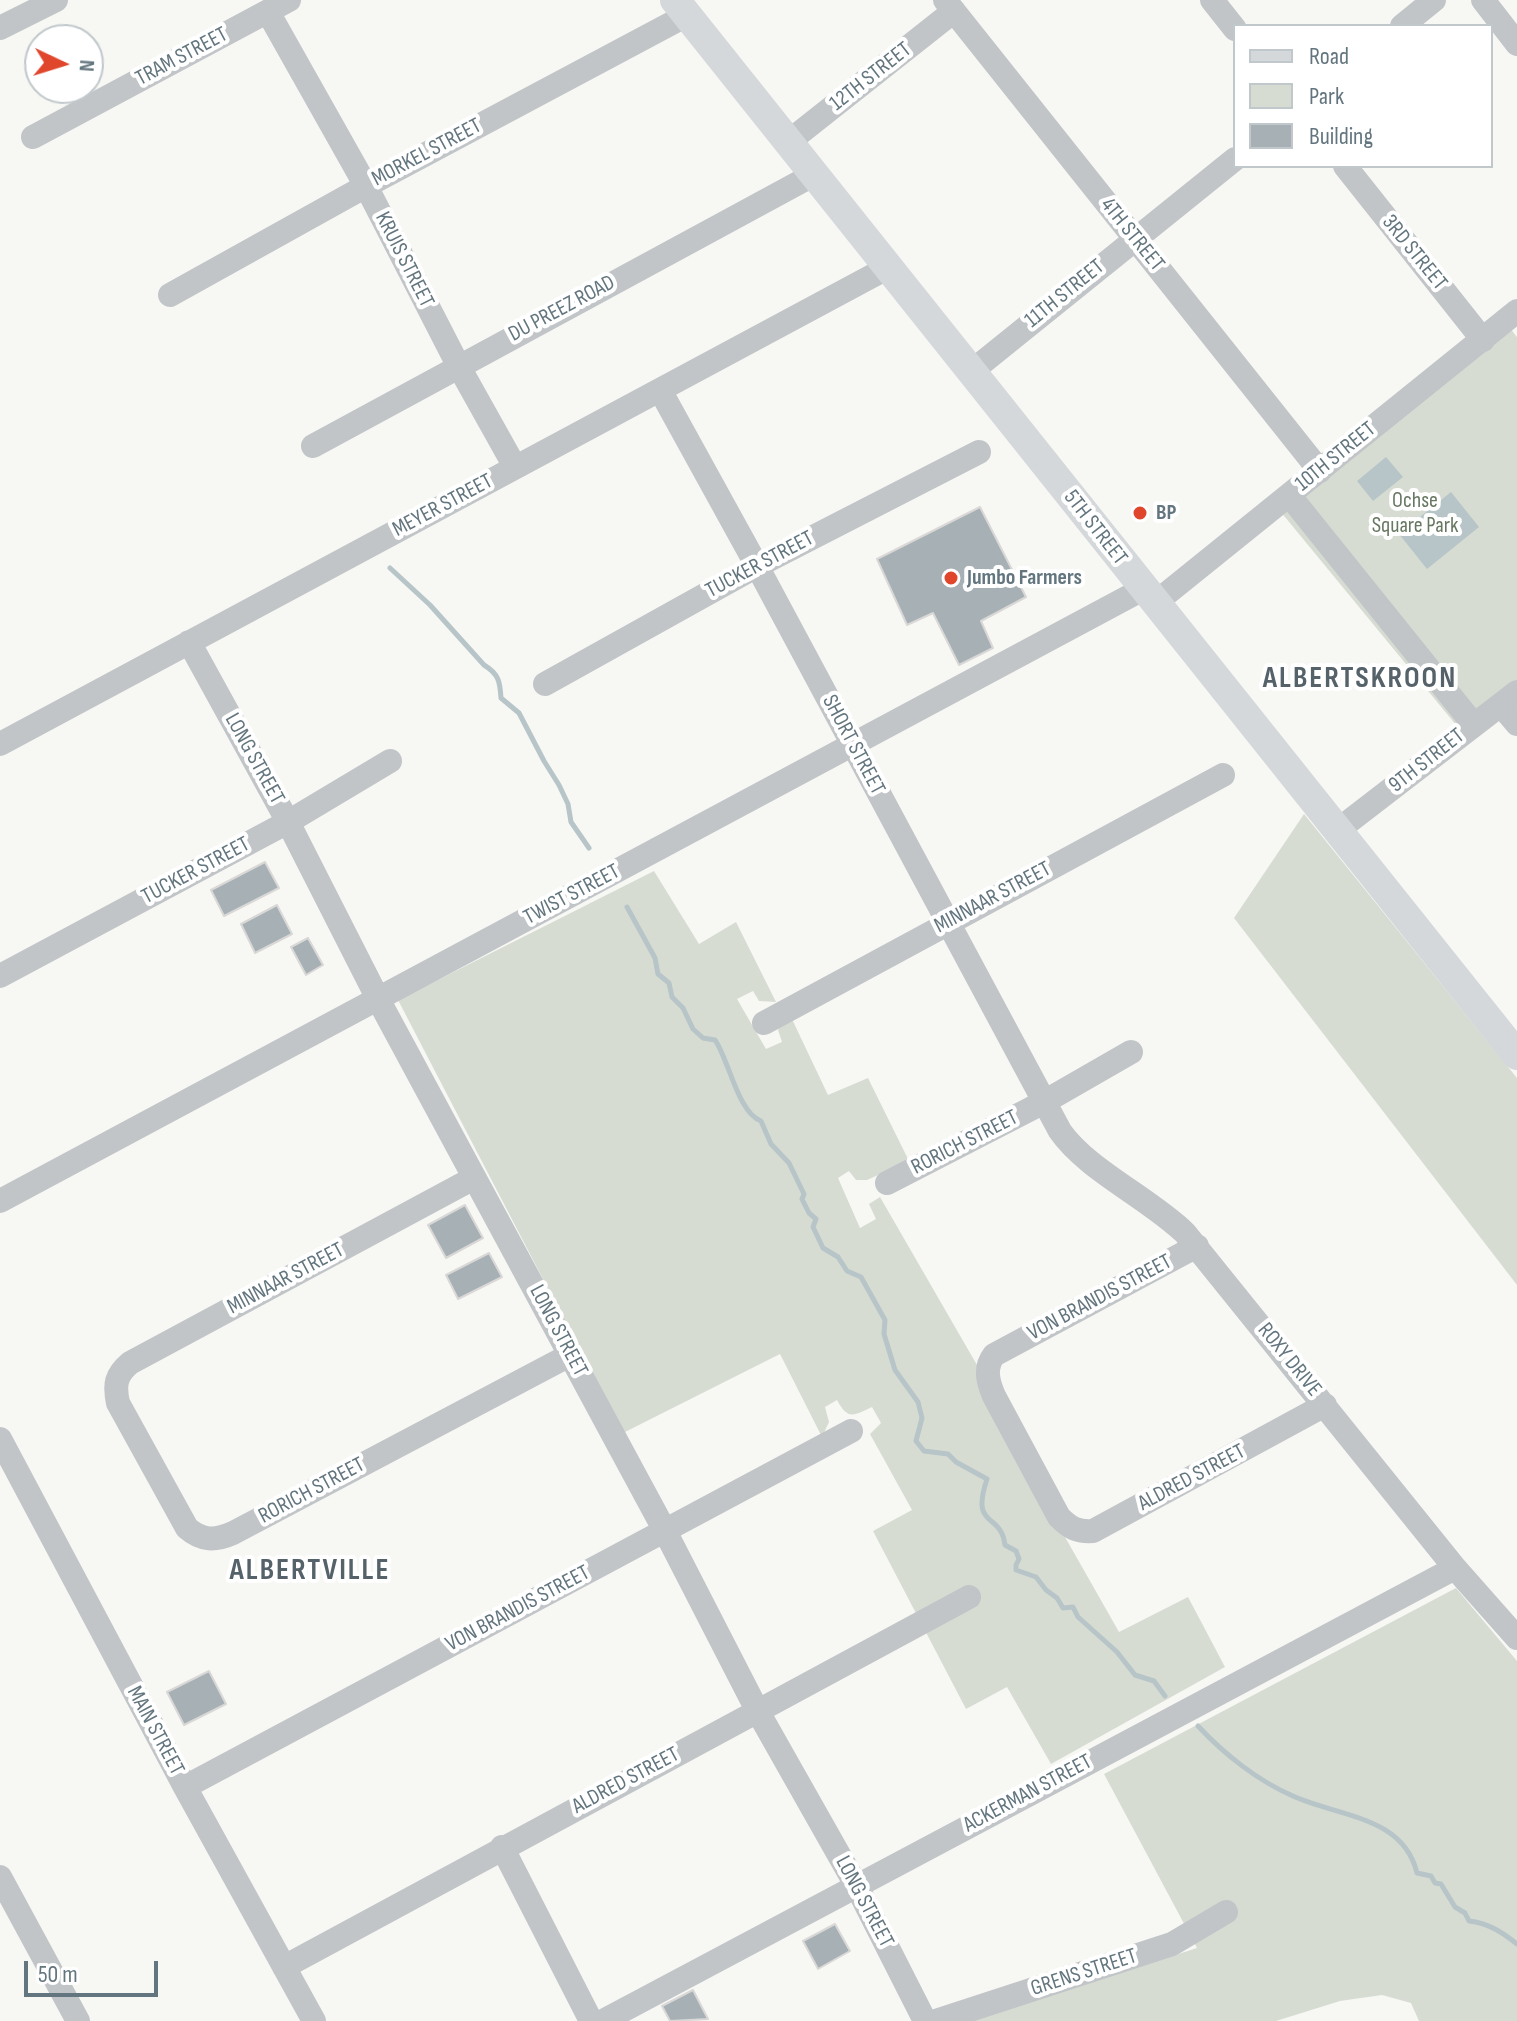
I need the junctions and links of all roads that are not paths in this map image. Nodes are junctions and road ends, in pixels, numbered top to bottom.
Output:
1 (56, 0) edge
2 (1212, 0) edge
3 (1434, 0) edge
4 (1483, 0) edge
5 (279, 6) edge
6 (950, 6) edge
7 (681, 8) edge
8 (1404, 24) edge
9 (1233, 26) edge
10 (0, 28) edge
11 (1517, 44) edge
12 (33, 137) dead end
13 (787, 143) junction
14 (1233, 161) edge
15 (1347, 168) edge
16 (813, 175) junction
17 (366, 186) junction
18 (1134, 238) junction
19 (887, 268) junction
20 (170, 295) dead end
21 (1516, 313) edge
22 (1483, 340) junction
23 (458, 365) junction
24 (972, 371) junction
25 (660, 390) junction
26 (313, 446) dead end
27 (979, 452) dead end
28 (515, 467) junction
29 (1320, 471) junction
30 (1289, 495) junction
31 (757, 566) junction
32 (1149, 596) junction
33 (189, 642) junction
34 (545, 684) dead end
35 (1509, 698) edge
36 (1517, 724) edge
37 (1474, 725) junction
38 (0, 744) edge
39 (852, 744) junction
40 (390, 761) dead end
41 (1223, 775) dead end
42 (288, 822) junction
43 (1338, 830) junction
44 (948, 922) junction
45 (0, 976) edge
46 (378, 999) junction
47 (764, 1023) dead end
48 (1131, 1052) dead end
49 (1517, 1055) edge
50 (1044, 1102) junction
51 (474, 1178) junction
52 (887, 1183) dead end
53 (0, 1201) edge
54 (1197, 1246) junction
55 (570, 1355) junction
56 (116, 1394) joint
57 (1325, 1405) junction
58 (851, 1431) dead end
59 (0, 1439) edge
60 (1059, 1517) joint
61 (665, 1531) junction
62 (1455, 1568) junction
63 (969, 1597) dead end
64 (1517, 1638) edge
65 (757, 1710) junction
66 (185, 1787) junction
67 (502, 1847) junction
68 (0, 1878) edge
69 (856, 1885) junction
70 (1226, 1912) dead end
71 (284, 1967) junction
72 (78, 2021) edge
73 (314, 2021) edge
74 (591, 2021) edge
75 (603, 2021) edge
76 (925, 2021) edge
77 (936, 2021) edge

1 - 10 street
2 - 9 street
3 - 8 street
4 - 11 street
5 - 12 street, TRAM STREET
5 - 17 street, KRUIS STREET
6 - 13 street, 12TH STREET
6 - 18 street, 4TH STREET
7 - 13 main road, 5TH STREET
7 - 17 street, MORKEL STREET
13 - 16 main road, 5TH STREET
14 - 18 street, 11TH STREET
15 - 22 street, 3RD STREET
16 - 19 main road, 5TH STREET
16 - 23 street, DU PREEZ ROAD
17 - 20 street, MORKEL STREET
17 - 23 street, KRUIS STREET
18 - 24 street, 11TH STREET
18 - 29 street, 4TH STREET
19 - 24 main road, 5TH STREET
19 - 25 street, MEYER STREET
21 - 22 street, 10TH STREET
22 - 29 street, 10TH STREET
23 - 26 street, DU PREEZ ROAD
23 - 28 street, KRUIS STREET
24 - 32 main road, 5TH STREET
25 - 28 street, MEYER STREET
25 - 31 street, SHORT STREET
27 - 31 street, TUCKER STREET
28 - 33 street, MEYER STREET
29 - 30 street, 10TH STREET
30 - 32 street, 10TH STREET
30 - 37 street
31 - 34 street, TUCKER STREET
31 - 39 street, SHORT STREET
32 - 39 street, TWIST STREET
32 - 43 main road, 5TH STREET
33 - 38 street, MEYER STREET
33 - 42 street, LONG STREET
35 - 36 street
35 - 37 street, 9TH STREET
37 - 43 street, 9TH STREET
39 - 44 street, SHORT STREET
39 - 46 street, TWIST STREET
40 - 42 street, TUCKER STREET
41 - 44 street, MINNAAR STREET
42 - 45 street, TUCKER STREET
42 - 46 street, LONG STREET
43 - 49 main road, 5TH STREET
44 - 47 street, MINNAAR STREET
44 - 50 street, SHORT STREET
46 - 51 street, LONG STREET
46 - 53 street, TWIST STREET
48 - 50 street, RORICH STREET
50 - 52 street, RORICH STREET
50 - 54 street, ROXY DRIVE
51 - 55 street, LONG STREET
51 - 56 street, MINNAAR STREET
54 - 57 street, ROXY DRIVE
54 - 60 street, VON BRANDIS STREET
55 - 56 street, RORICH STREET
55 - 61 street, LONG STREET
57 - 60 street, ALDRED STREET
57 - 62 street, ROXY DRIVE
58 - 61 street, VON BRANDIS STREET
59 - 66 street, MAIN STREET
61 - 65 street, LONG STREET
61 - 66 street, VON BRANDIS STREET
62 - 64 street, ROXY DRIVE
62 - 69 street, ACKERMAN STREET
63 - 65 street, ALDRED STREET
65 - 67 street, ALDRED STREET
65 - 69 street, LONG STREET
66 - 71 street, MAIN STREET
67 - 71 street, ALDRED STREET
67 - 74 street
68 - 72 street
69 - 75 street, ACKERMAN STREET
69 - 76 street, LONG STREET
70 - 77 street, GRENS STREET
71 - 73 street, MAIN STREET

